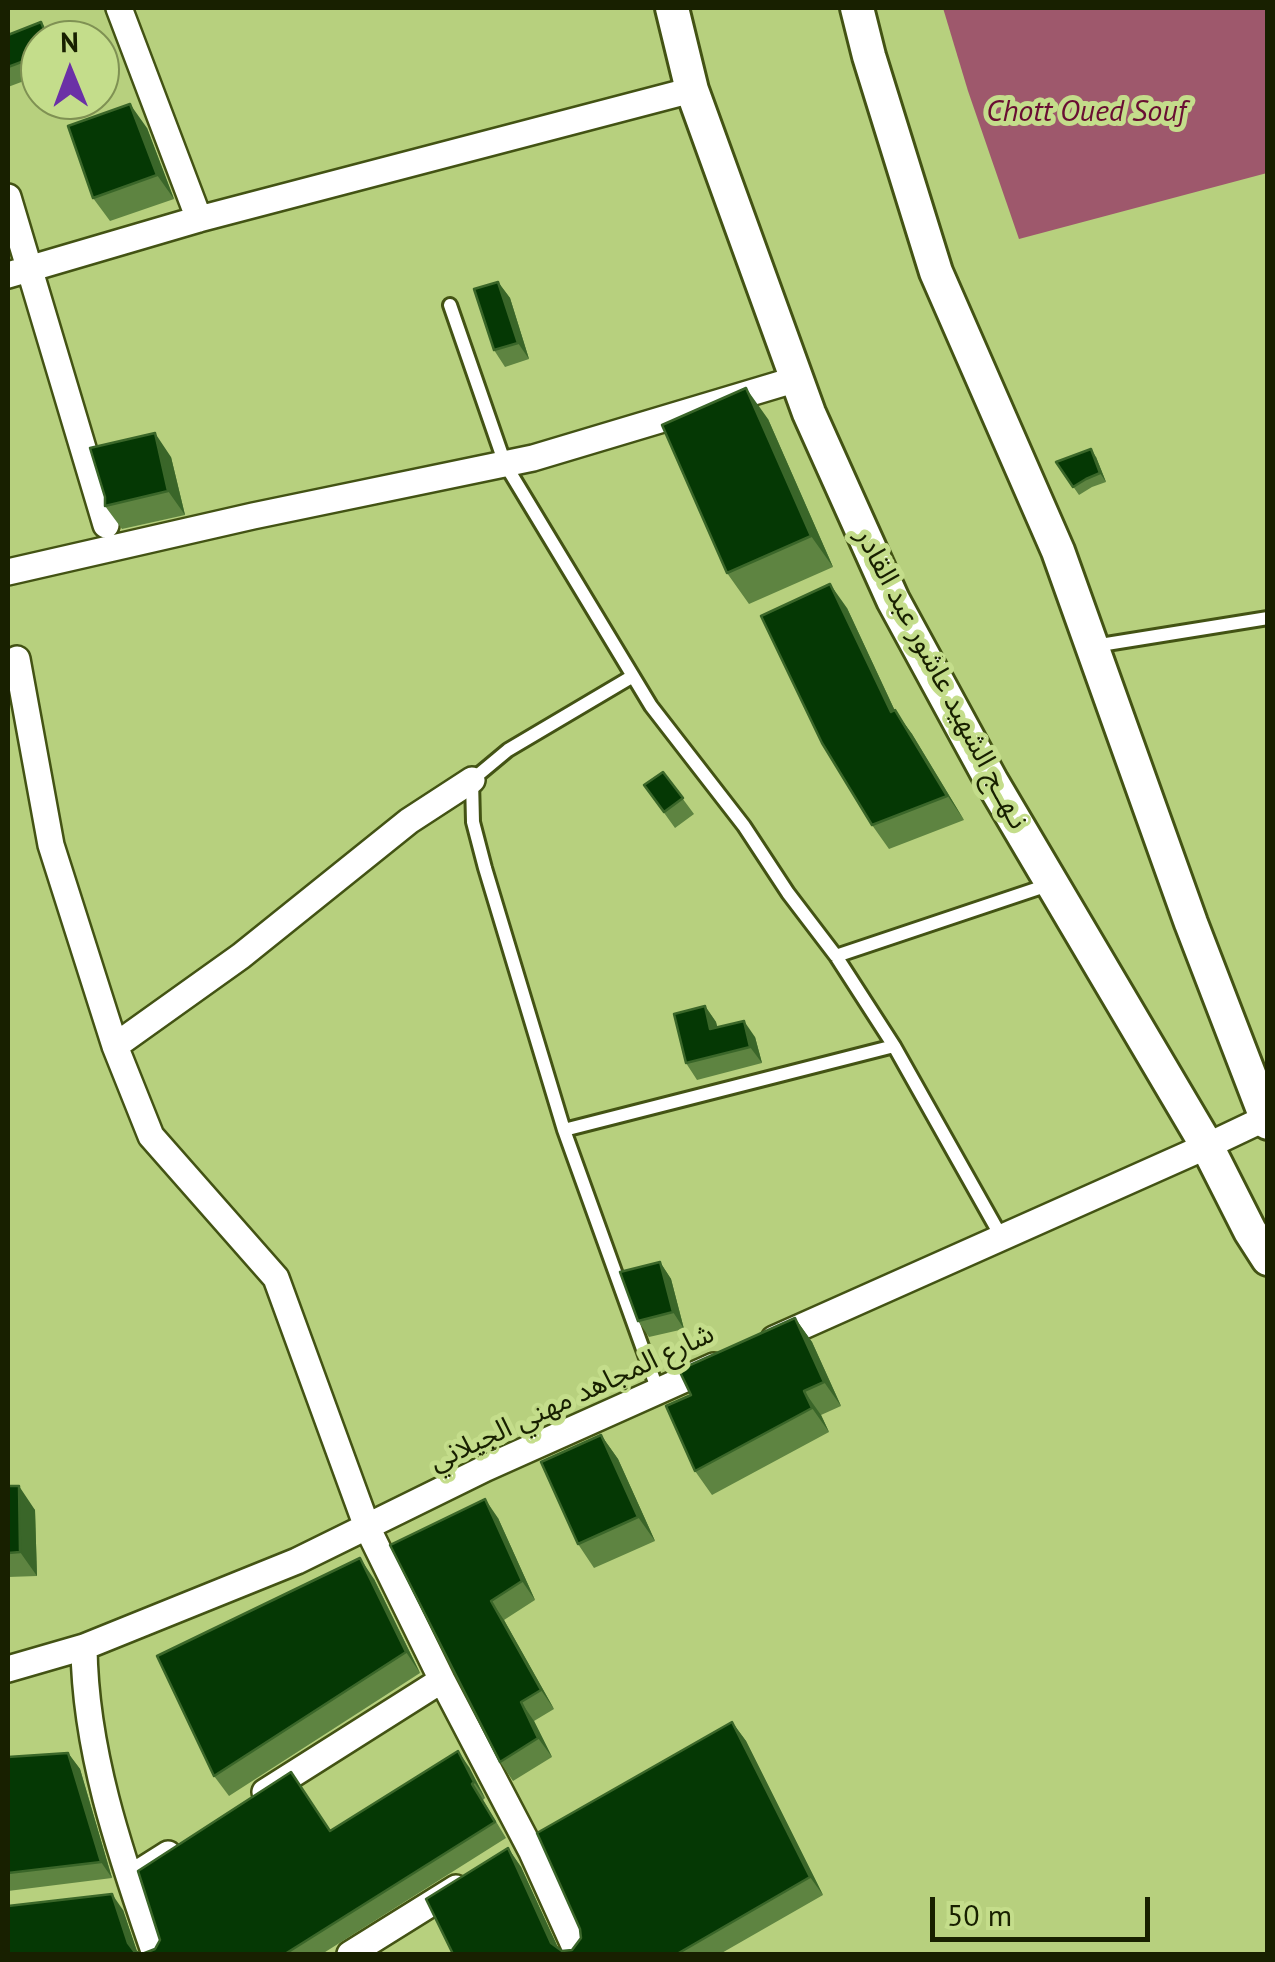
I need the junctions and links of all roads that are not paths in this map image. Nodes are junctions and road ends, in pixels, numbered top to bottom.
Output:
1 (119, 8) edge
2 (672, 8) edge
3 (857, 8) edge
4 (692, 90) junction
5 (8, 197) edge
6 (198, 219) junction
7 (19, 273) edge
8 (450, 305) dead end
9 (797, 379) junction
10 (505, 464) junction
11 (106, 524) edge
12 (8, 572) edge
13 (1268, 618) edge
14 (1092, 646) junction
15 (17, 659) dead end
16 (633, 676) junction
17 (472, 780) junction
18 (1051, 884) junction
19 (836, 956) junction
20 (115, 1046) junction
21 (894, 1046) junction
22 (1267, 1120) edge
23 (564, 1130) junction
24 (1207, 1146) junction
25 (1002, 1238) junction
26 (1268, 1259) edge
27 (658, 1391) junction
28 (367, 1527) junction
29 (84, 1647) junction
30 (8, 1669) edge
31 (442, 1680) junction
32 (245, 1805) edge
33 (196, 1836) edge
34 (479, 1874) edge
35 (127, 1888) junction
36 (156, 1954) edge
37 (350, 1954) edge
38 (578, 1954) edge

1 - 6 street
2 - 4 main road, نـهــج الشهيد عاشور عبد القادر
3 - 14 main road
4 - 6 street
4 - 9 main road, نـهــج الشهيد عاشور عبد القادر
5 - 7 street
6 - 7 street
7 - 11 street
8 - 10 lane
9 - 10 street
9 - 18 main road, نـهــج الشهيد عاشور عبد القادر
10 - 12 street
10 - 16 lane
13 - 14 lane
14 - 22 main road
15 - 20 street
16 - 17 lane
16 - 19 lane
17 - 20 street
17 - 23 lane
18 - 19 lane
18 - 24 main road, نـهــج الشهيد عاشور عبد القادر
19 - 21 lane
20 - 28 street
21 - 23 lane
21 - 25 lane
22 - 24 street, شارع المجاهد مهني الجيلاني
23 - 27 lane
24 - 25 street, شارع المجاهد مهني الجيلاني
24 - 26 main road, نـهــج الشهيد عاشور عبد القادر
25 - 27 street, شارع المجاهد مهني الجيلاني
27 - 28 street, شارع المجاهد مهني الجيلاني
28 - 29 street, شارع المجاهد مهني الجيلاني
28 - 31 street
29 - 30 street, شارع المجاهد مهني الجيلاني
29 - 35 street
31 - 32 street
31 - 38 street
33 - 35 street
34 - 37 street
35 - 36 street

